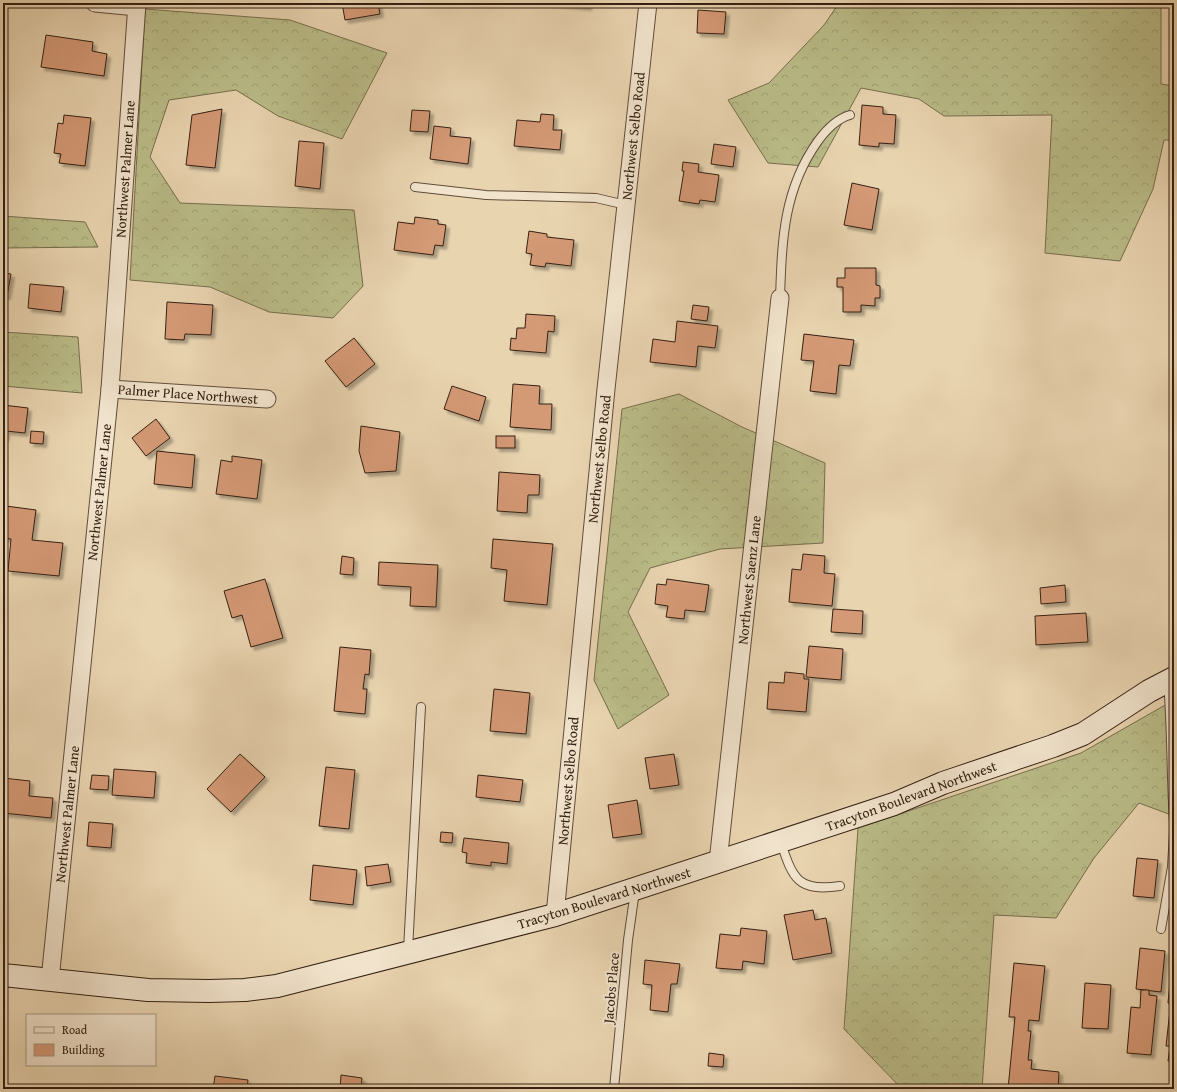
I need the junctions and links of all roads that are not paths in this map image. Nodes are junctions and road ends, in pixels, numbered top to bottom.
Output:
1 (96, 3) edge
2 (648, 3) edge
3 (137, 5) edge
4 (850, 115) dead end
5 (415, 187) dead end
6 (626, 205) junction
7 (780, 298) joint
8 (110, 389) junction
9 (267, 399) dead end
10 (1171, 680) edge
11 (421, 707) dead end
12 (1174, 822) edge
13 (1174, 832) edge
14 (781, 841) junction
15 (718, 862) junction
16 (840, 886) dead end
17 (636, 889) junction
18 (555, 915) junction
19 (1161, 929) dead end
20 (408, 953) junction
21 (3, 975) edge
22 (50, 980) junction
23 (614, 1089) edge

1 - 3 street
2 - 6 street, Northwest Selbo Road
3 - 8 street, Northwest Palmer Lane
4 - 7 lane
5 - 6 lane
6 - 18 street, Northwest Selbo Road
7 - 15 street, Northwest Saenz Lane
8 - 9 street, Palmer Place Northwest
8 - 22 street, Northwest Palmer Lane
10 - 12 lane
10 - 14 main road, Tracyton Boulevard Northwest
11 - 20 lane
13 - 19 lane
14 - 15 main road, Tracyton Boulevard Northwest
14 - 16 lane
15 - 17 main road, Tracyton Boulevard Northwest
17 - 18 main road, Tracyton Boulevard Northwest
17 - 23 lane, Jacobs Place
18 - 20 main road, Tracyton Boulevard Northwest
20 - 22 main road, Tracyton Boulevard Northwest
21 - 22 main road, Tracyton Boulevard Northwest

